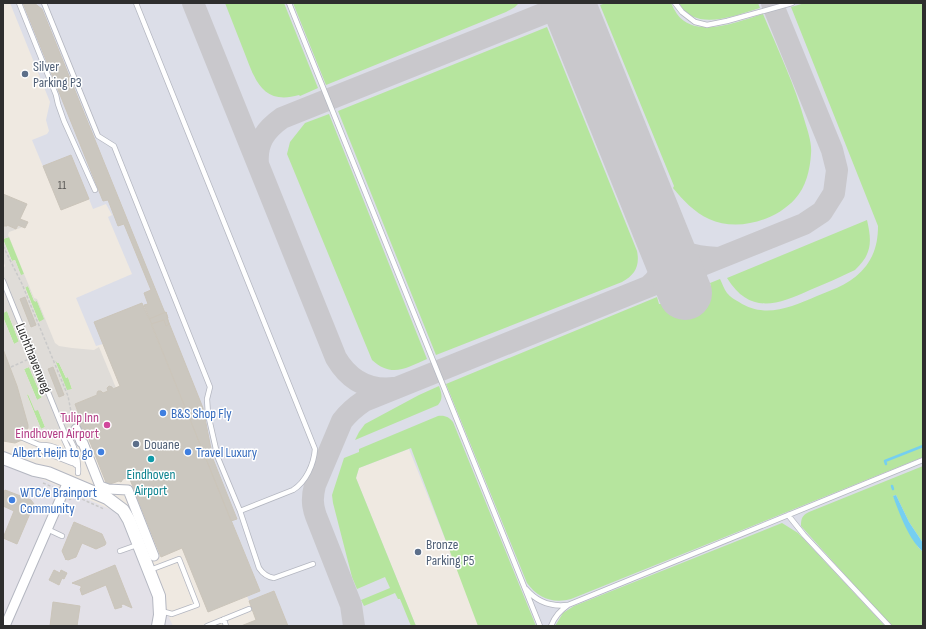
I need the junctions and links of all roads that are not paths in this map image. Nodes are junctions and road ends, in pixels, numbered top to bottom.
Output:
1 (19, 3) edge
2 (44, 3) edge
3 (136, 3) edge
4 (289, 3) edge
5 (675, 3) edge
6 (792, 3) edge
7 (95, 190) dead end
8 (3, 282) edge
9 (76, 429) road end
10 (65, 434) junction
11 (23, 438) dead end
12 (40, 445) junction
13 (3, 458) edge
14 (923, 460) edge
15 (76, 465) junction
16 (34, 470) junction
17 (79, 480) junction
18 (66, 486) junction
19 (111, 507) junction
20 (240, 511) junction
21 (788, 514) junction
22 (47, 529) junction
23 (62, 536) dead end
24 (138, 544) junction
25 (120, 552) dead end
26 (154, 556) dead end
27 (313, 564) dead end
28 (149, 571) junction
29 (523, 585) junction
30 (568, 605) junction
31 (249, 609) dead end
32 (160, 611) junction
33 (224, 619) junction
34 (6, 626) edge
35 (158, 626) edge
36 (207, 626) edge
37 (226, 626) edge
38 (540, 626) edge
39 (551, 626) edge
40 (889, 626) edge

1 - 7 lane
2 - 20 lane
3 - 20 lane
4 - 29 lane
5 - 6 lane
8 - 10 lane, Luchthavenweg
9 - 26 street
10 - 15 lane, Luchthavenweg
10 - 17 lane, Luchthavenweg
11 - 12 lane
12 - 15 lane
12 - 15 lane
13 - 16 street
14 - 21 lane
15 - 17 lane, Luchthavenweg
16 - 17 street
16 - 18 street
17 - 19 street
18 - 19 street
18 - 22 street
19 - 24 street
20 - 27 lane
21 - 30 lane
21 - 40 lane
22 - 23 lane
22 - 34 street
24 - 25 lane
24 - 28 street
28 - 32 street
28 - 32 lane
29 - 30 lane
29 - 38 lane
30 - 39 lane
31 - 33 lane
32 - 35 street
33 - 36 lane
33 - 37 lane

